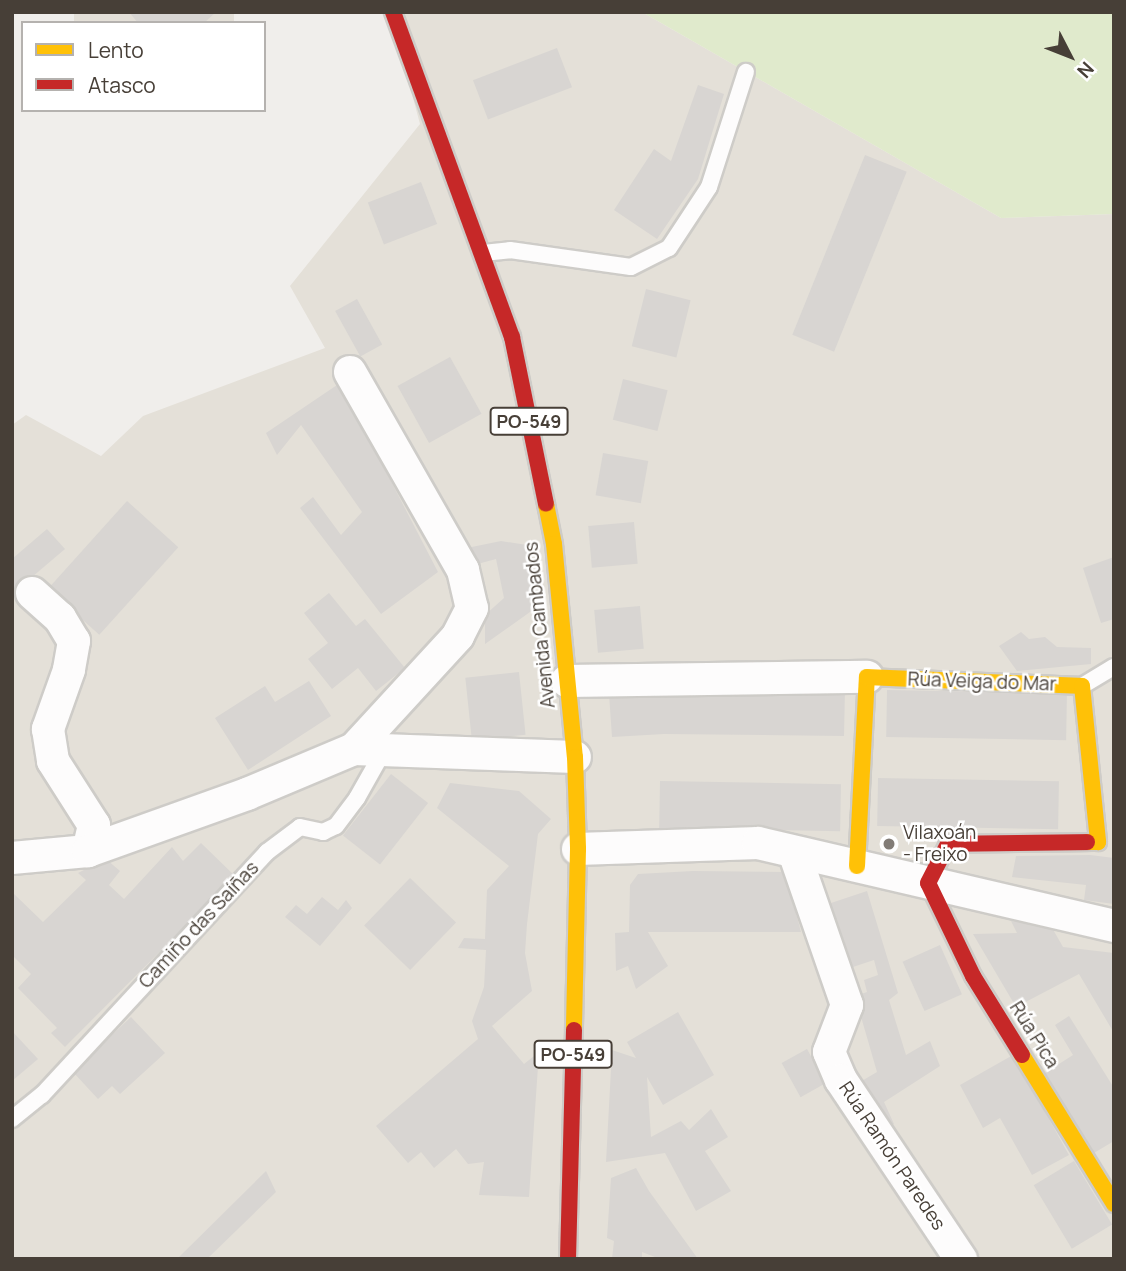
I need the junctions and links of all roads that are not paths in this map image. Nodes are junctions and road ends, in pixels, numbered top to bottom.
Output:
1 (393, 12) edge
2 (746, 72) dead end
3 (483, 253) junction
4 (350, 372) dead end
5 (32, 593) dead end
6 (1114, 667) edge
7 (867, 677) junction
8 (567, 681) junction
9 (1082, 686) junction
10 (369, 749) junction
11 (575, 757) junction
12 (578, 849) junction
13 (88, 851) junction
14 (794, 852) junction
15 (12, 858) edge
16 (857, 866) junction
17 (928, 883) junction
18 (1114, 926) edge
19 (12, 1119) edge
20 (1114, 1204) edge
21 (568, 1259) edge
22 (961, 1259) edge

1 - 3 main road, Avenida Cambados / PO-549
2 - 3 lane
3 - 8 main road, Avenida Cambados / PO-549
4 - 10 street, Camiño das Saíñas
5 - 13 street
6 - 9 lane
7 - 8 street, Rúa Veiga do Mar
7 - 9 main road, Rúa Veiga do Mar
7 - 16 main road
8 - 11 main road, Avenida Cambados / PO-549
9 - 17 main road, Rúa Veiga do Mar
10 - 11 street, Camiño das Saíñas
10 - 13 street, Camiño das Saíñas
10 - 19 lane, Camiño das Saíñas
11 - 12 main road, Avenida Cambados / PO-549
12 - 14 street
12 - 21 main road, Avenida Cambados / PO-549
13 - 15 street, Camiño das Saíñas
14 - 16 street
14 - 22 street, Rúa Ramón Paredes
16 - 17 street
17 - 18 street
17 - 20 main road, Rúa Pica

